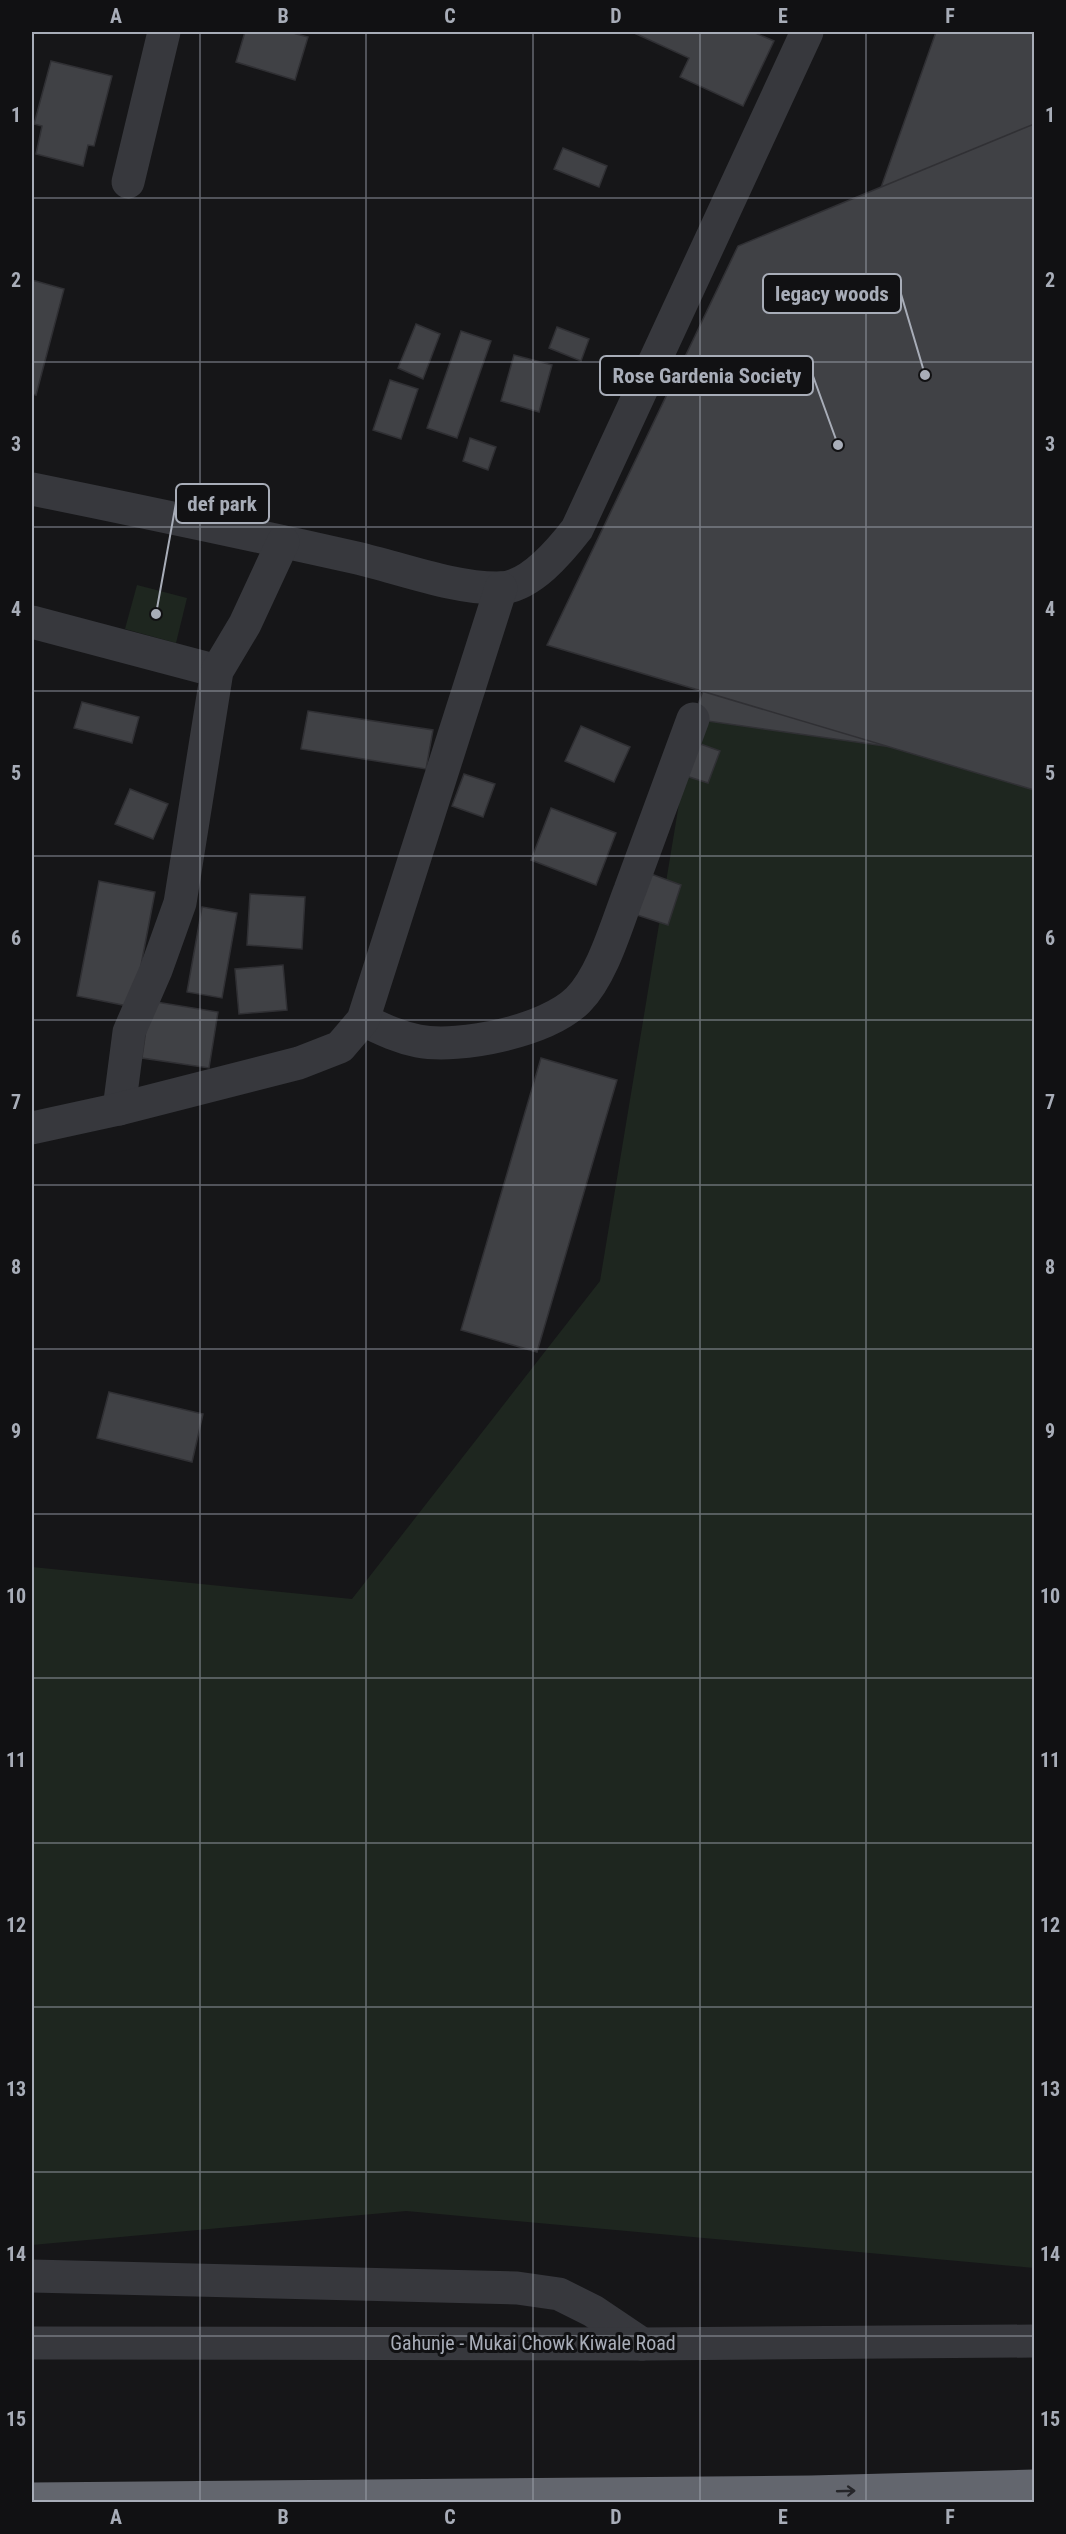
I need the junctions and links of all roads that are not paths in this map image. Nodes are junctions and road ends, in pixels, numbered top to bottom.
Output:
1 (164, 32) edge
2 (807, 32) edge
3 (128, 182) dead end
4 (32, 489) edge
5 (283, 542) junction
6 (501, 588) junction
7 (32, 622) edge
8 (217, 670) junction
9 (693, 719) dead end
10 (363, 1020) junction
11 (119, 1109) junction
12 (32, 1128) edge
13 (32, 2276) edge
14 (1035, 2341) edge
15 (32, 2343) edge
16 (642, 2344) junction
17 (1035, 2486) edge
18 (32, 2499) edge

1 - 3 street
2 - 6 street
4 - 5 street
5 - 6 street
5 - 8 street
6 - 10 street
7 - 8 street
8 - 11 street
9 - 10 street
10 - 11 street
11 - 12 street
13 - 16 street
14 - 16 street, Gahunje - Mukai Chowk Kiwale Road
15 - 16 street, Gahunje - Mukai Chowk Kiwale Road
18 -> 17 highway

